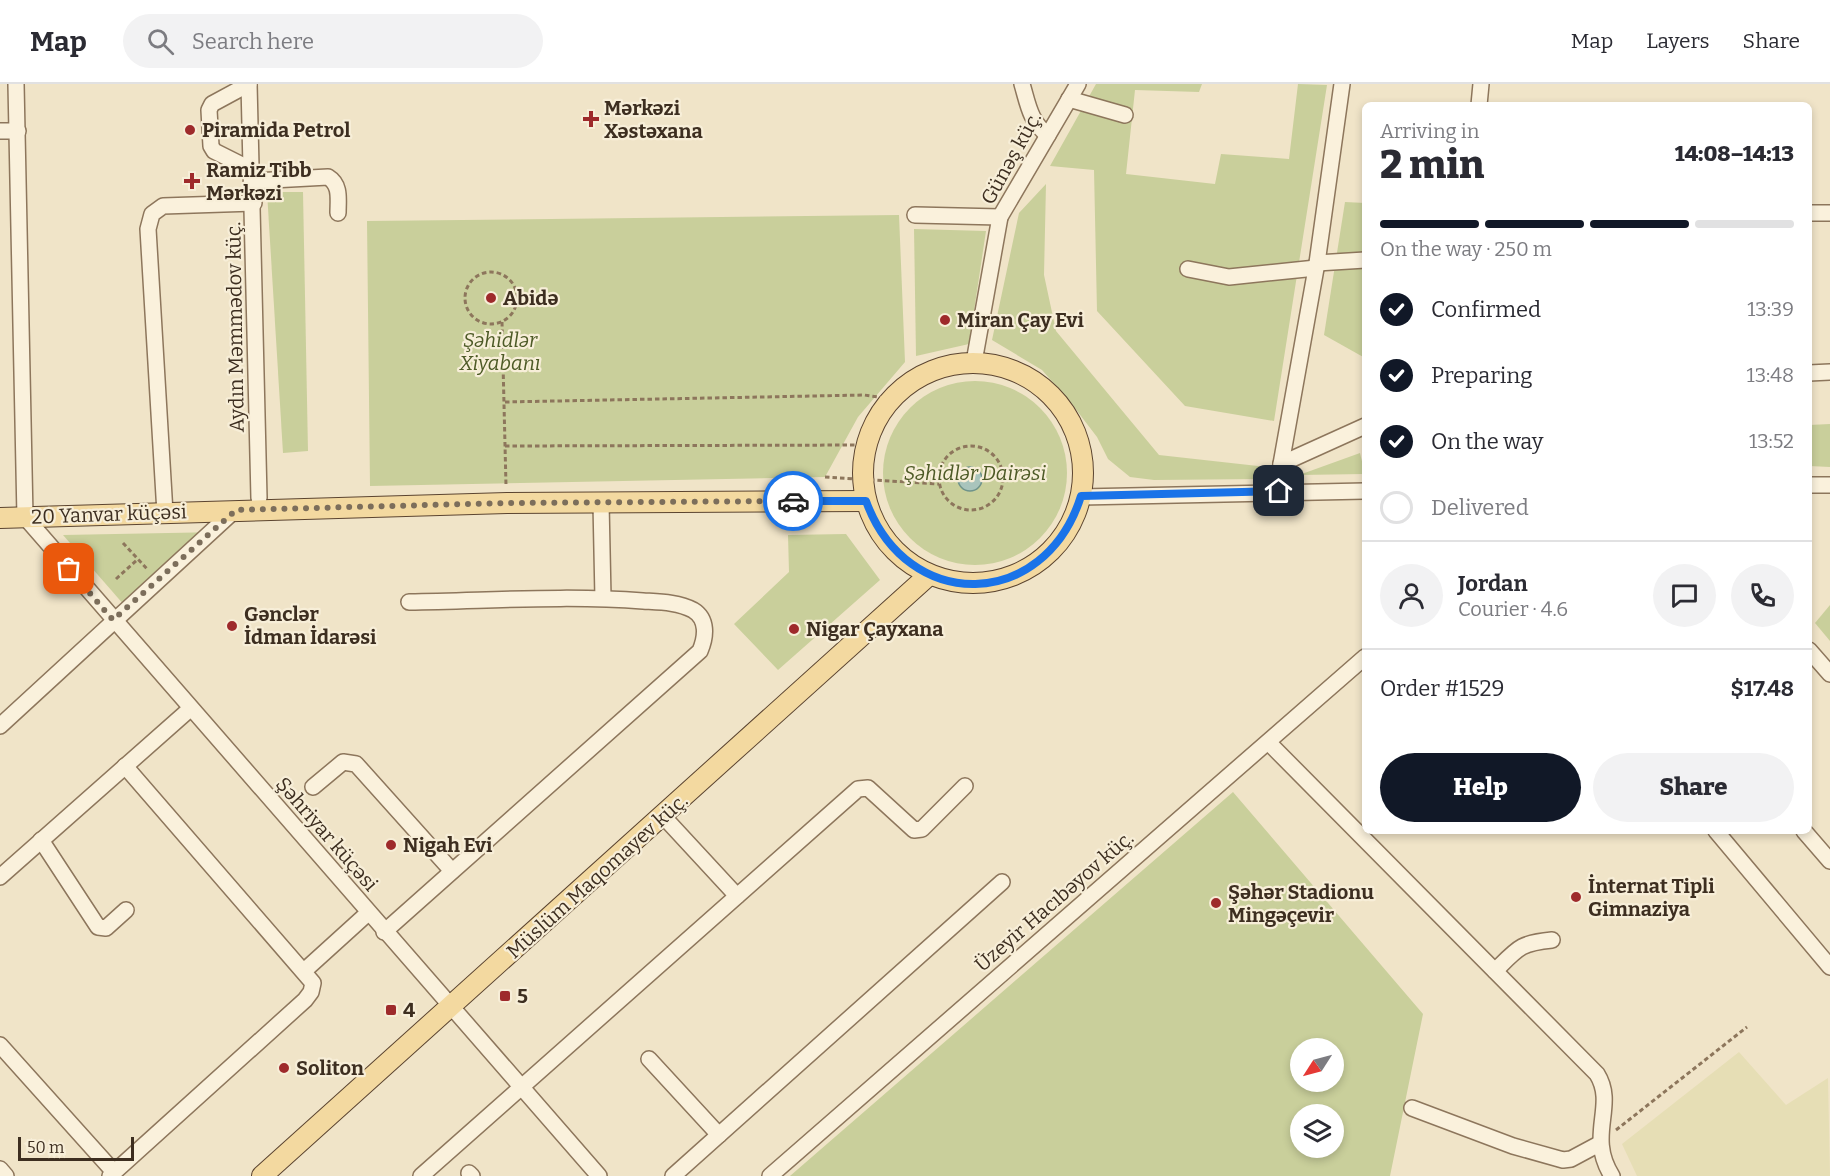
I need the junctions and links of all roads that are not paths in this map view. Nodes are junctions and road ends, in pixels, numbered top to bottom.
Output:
1 (16, 84) edge
2 (249, 84) edge
3 (1022, 84) edge
4 (1078, 84) edge
5 (1342, 84) edge
6 (1481, 84) edge
7 (1069, 99) junction
8 (1479, 102) edge
9 (1125, 115) dead end
10 (0, 131) edge
11 (18, 131) junction
12 (1048, 135) junction
13 (253, 176) junction
14 (254, 202) junction
15 (339, 213) dead end
16 (1812, 213) edge
17 (1830, 213) edge
18 (915, 215) dead end
19 (1000, 217) junction
20 (1362, 260) edge
21 (1317, 265) junction
22 (1188, 269) dead end
23 (974, 362) junction
24 (1830, 372) edge
25 (1812, 373) edge
26 (1362, 427) edge
27 (1281, 464) junction
28 (1812, 485) edge
29 (1830, 485) edge
30 (1279, 491) junction
31 (1362, 491) edge
32 (1081, 496) junction
33 (259, 498) dead end
34 (866, 501) junction
35 (601, 502) junction
36 (236, 510) junction
37 (165, 513) junction
38 (25, 517) junction
39 (0, 518) edge
40 (929, 575) junction
41 (603, 598) junction
42 (409, 602) dead end
43 (113, 620) junction
44 (1812, 653) edge
45 (1362, 660) edge
46 (1830, 674) edge
47 (190, 709) junction
48 (0, 726) edge
49 (1269, 742) junction
50 (125, 766) junction
51 (965, 786) dead end
52 (313, 787) dead end
53 (663, 816) junction
54 (1719, 834) edge
55 (1807, 834) edge
56 (42, 840) junction
57 (1827, 851) edge
58 (452, 871) junction
59 (0, 877) edge
60 (1002, 882) dead end
61 (737, 896) junction
62 (126, 910) dead end
63 (368, 913) junction
64 (384, 932) junction
65 (1552, 940) dead end
66 (1830, 967) edge
67 (304, 971) junction
68 (1495, 971) junction
69 (452, 1008) junction
70 (0, 1045) edge
71 (649, 1059) dead end
72 (521, 1087) junction
73 (1412, 1108) dead end
74 (719, 1135) junction
75 (1599, 1143) junction
76 (0, 1169) edge
77 (112, 1174) edge
78 (6, 1176) edge
79 (262, 1176) edge
80 (421, 1176) edge
81 (599, 1176) edge
82 (674, 1176) edge
83 (770, 1176) edge
84 (1612, 1176) edge

1 - 11 street
2 - 13 street, Aydın Məmmədov küç.
2 - 13 street
3 - 12 street
4 - 7 street, Günəş küç.
5 - 21 street
6 - 8 street
7 - 9 street
7 - 12 street, Günəş küç.
10 - 11 street
11 - 38 street
12 - 19 street, Günəş küç.
13 - 14 street, Aydın Məmmədov küç.
13 - 15 street
14 - 33 street, Aydın Məmmədov küç.
14 - 37 street
16 - 17 street
18 - 19 street
19 - 23 street, Günəş küç.
20 - 21 street
21 - 22 street
21 - 27 street
23 - 32 main road
23 - 34 main road
24 - 25 street
26 - 27 street
27 - 30 street
28 - 29 street
30 - 31 street
30 - 32 street
32 - 40 main road
34 - 35 main road, 20 Yanvar küçəsi
34 - 40 main road
35 - 36 main road, 20 Yanvar küçəsi
35 - 41 street
36 - 37 main road, 20 Yanvar küçəsi
36 - 43 street
37 - 38 main road, 20 Yanvar küçəsi
38 - 39 main road, 20 Yanvar küçəsi
38 - 43 street, Şəhriyar küçəsi
40 - 53 main road, Müslüm Maqomayev küç.
41 - 42 street
41 - 58 street
43 - 47 street, Şəhriyar küçəsi
43 - 48 street
44 - 46 street
45 - 49 street, Üzeyir Hacıbəyov küç.
47 - 50 street
47 - 63 street, Şəhriyar küçəsi
49 - 68 street
49 - 83 street, Üzeyir Hacıbəyov küç.
50 - 56 street
50 - 67 street
51 - 61 street
52 - 58 street
53 - 61 street
53 - 69 main road, Müslüm Maqomayev küç.
54 - 66 street
55 - 57 street
56 - 59 street
56 - 62 street
58 - 64 street
60 - 74 street
61 - 72 street
63 - 64 street, Şəhriyar küçəsi
63 - 67 street
64 - 69 street, Şəhriyar küçəsi
65 - 68 street
67 - 77 street
68 - 75 street
69 - 72 street, Şəhriyar küçəsi
69 - 79 main road, Müslüm Maqomayev küç.
70 - 77 street
71 - 74 street
72 - 80 street
72 - 81 street, Şəhriyar küçəsi
73 - 75 street
74 - 82 street
75 - 84 street
76 - 78 street

